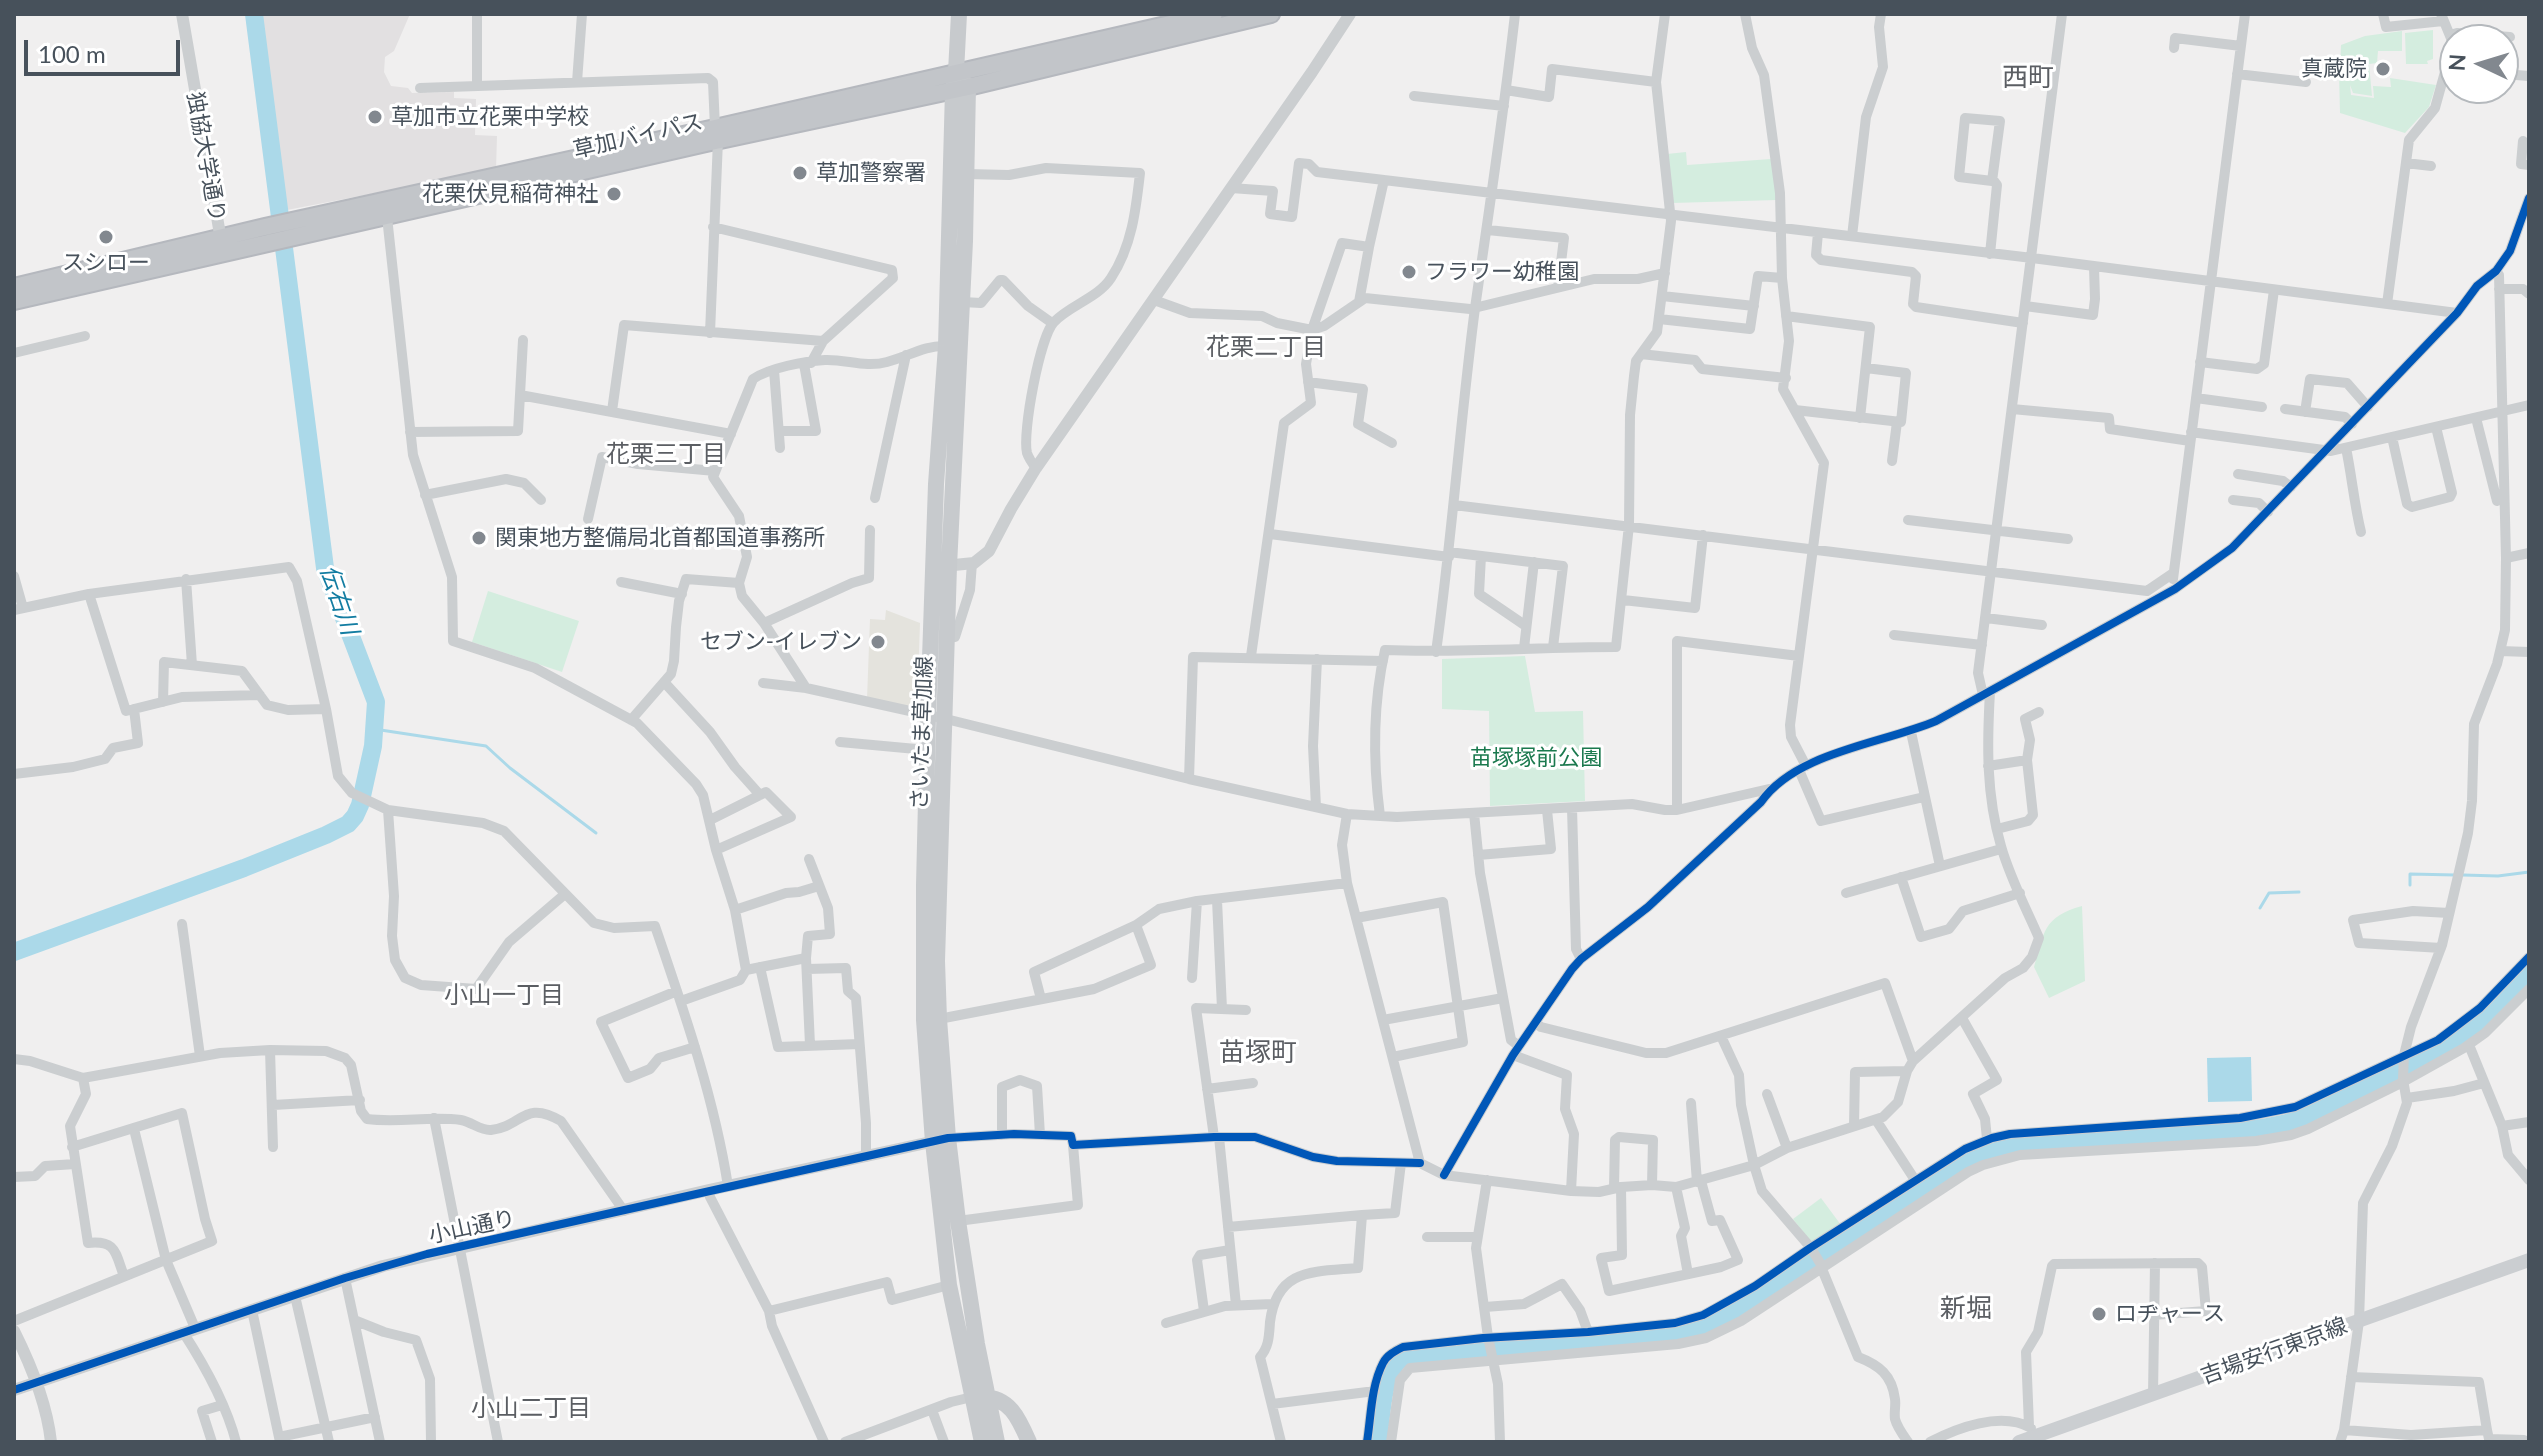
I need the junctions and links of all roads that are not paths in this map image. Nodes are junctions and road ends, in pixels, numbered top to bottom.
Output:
1 (182, 14) edge
2 (477, 14) edge
3 (582, 14) edge
4 (959, 14) edge
5 (1214, 14) edge
6 (1271, 14) edge
7 (1350, 14) edge
8 (1515, 14) edge
9 (1665, 14) edge
10 (1745, 14) edge
11 (1881, 14) edge
12 (2062, 14) edge
13 (2245, 14) edge
14 (2383, 14) edge
15 (2442, 17) edge
16 (2241, 46) junction
17 (2174, 48) dead end
18 (956, 72) junction
19 (2237, 74) junction
20 (577, 82) junction
21 (1656, 82) junction
22 (2306, 82) dead end
23 (477, 85) junction
24 (420, 88) dead end
25 (960, 89) junction
26 (1506, 90) junction
27 (1414, 96) dead end
28 (2439, 96) edge
29 (1504, 106) junction
30 (716, 134) junction
31 (2523, 141) dead end
32 (2406, 163) junction
33 (2529, 165) edge
34 (2431, 166) dead end
35 (967, 174) junction
36 (1384, 180) junction
37 (1992, 181) junction
38 (1231, 188) junction
39 (1493, 193) junction
40 (2529, 198) edge
41 (1671, 215) junction
42 (387, 217) junction
43 (2526, 218) edge
44 (713, 227) junction
45 (1780, 228) junction
46 (290, 230) junction
47 (1488, 230) junction
48 (1818, 233) junction
49 (1852, 236) junction
50 (222, 245) junction
51 (1369, 247) junction
52 (1990, 254) junction
53 (2032, 258) junction
54 (2094, 267) junction
55 (2496, 271) junction
56 (1665, 273) junction
57 (1782, 278) junction
58 (2210, 281) junction
59 (14, 287) edge
60 (1558, 287) junction
61 (2499, 289) junction
62 (2274, 290) junction
63 (2529, 294) edge
64 (1662, 296) junction
65 (1154, 300) junction
66 (14, 301) edge
67 (963, 302) junction
68 (1359, 302) junction
69 (2387, 304) junction
70 (1754, 306) junction
71 (2025, 306) junction
72 (1475, 308) junction
73 (2457, 313) junction
74 (1786, 316) junction
75 (1659, 319) junction
76 (1052, 323) junction
77 (2023, 323) junction
78 (1312, 330) junction
79 (710, 333) junction
80 (85, 336) dead end
81 (523, 340) dead end
82 (823, 341) junction
83 (946, 346) junction
84 (14, 353) edge
85 (1641, 354) junction
86 (906, 355) junction
87 (2200, 362) junction
88 (808, 363) junction
89 (1866, 368) junction
90 (774, 370) junction
91 (1786, 378) junction
92 (1308, 382) junction
93 (520, 395) junction
94 (2196, 398) junction
95 (2529, 405) edge
96 (2262, 407) dead end
97 (2368, 407) junction
98 (2012, 409) junction
99 (2285, 409) dead end
100 (1795, 410) junction
101 (612, 411) junction
102 (2503, 411) junction
103 (2305, 412) junction
104 (1860, 418) junction
105 (2476, 418) junction
106 (1897, 422) junction
107 (2352, 424) junction
108 (2436, 427) junction
109 (779, 431) junction
110 (410, 432) junction
111 (731, 434) junction
112 (2191, 437) junction
113 (2392, 437) junction
114 (1392, 443) dead end
115 (780, 448) dead end
116 (2346, 448) junction
117 (2326, 451) junction
118 (1892, 461) dead end
119 (1036, 468) junction
120 (715, 471) junction
121 (2238, 474) dead end
122 (2291, 487) junction
123 (425, 495) junction
124 (875, 498) dead end
125 (541, 500) dead end
126 (2233, 500) dead end
127 (2497, 501) dead end
128 (1454, 505) junction
129 (2268, 512) junction
130 (588, 519) dead end
131 (1908, 520) dead end
132 (1629, 525) junction
133 (870, 530) dead end
134 (1998, 531) junction
135 (2361, 532) dead end
136 (1270, 534) junction
137 (1703, 535) junction
138 (2068, 539) dead end
139 (1812, 550) junction
140 (2529, 553) edge
141 (1449, 554) junction
142 (1481, 556) junction
143 (2506, 558) junction
144 (1534, 562) junction
145 (972, 563) junction
146 (941, 566) junction
147 (1992, 571) junction
148 (2172, 574) junction
149 (14, 576) edge
150 (186, 579) junction
151 (621, 582) dead end
152 (739, 583) junction
153 (2175, 589) junction
154 (89, 594) junction
155 (682, 594) junction
156 (1623, 600) junction
157 (18, 609) edge
158 (1986, 618) junction
159 (764, 623) junction
160 (2042, 625) dead end
161 (1526, 626) junction
162 (1894, 635) dead end
163 (947, 638) junction
164 (1982, 645) junction
165 (1553, 647) junction
166 (1524, 648) junction
167 (2500, 651) junction
168 (1436, 652) junction
169 (2529, 652) edge
170 (1251, 656) junction
171 (1799, 656) junction
172 (1317, 659) junction
173 (1383, 661) junction
174 (192, 665) junction
175 (664, 682) junction
176 (763, 683) dead end
177 (806, 688) junction
178 (1986, 693) junction
179 (260, 695) junction
180 (163, 702) junction
181 (134, 709) junction
182 (326, 709) junction
183 (2039, 712) dead end
184 (928, 716) junction
185 (946, 719) junction
186 (631, 720) junction
187 (1911, 732) junction
188 (840, 742) dead end
189 (927, 750) junction
190 (2027, 760) junction
191 (1988, 766) junction
192 (1803, 768) junction
193 (14, 774) edge
194 (1189, 779) junction
195 (1769, 789) junction
196 (760, 795) junction
197 (1924, 797) junction
198 (1316, 807) junction
199 (1572, 808) junction
200 (388, 810) junction
201 (1547, 810) junction
202 (1677, 810) junction
203 (1474, 813) junction
204 (1347, 814) junction
205 (1380, 816) junction
206 (710, 820) junction
207 (1997, 829) junction
208 (2001, 849) junction
209 (716, 850) junction
210 (1478, 855) junction
211 (809, 859) dead end
212 (1940, 866) junction
213 (1901, 877) junction
214 (1347, 883) junction
215 (819, 886) junction
216 (1846, 893) dead end
217 (2020, 893) junction
218 (565, 894) junction
219 (1217, 900) junction
220 (1197, 901) junction
221 (735, 910) junction
222 (2449, 913) junction
223 (1356, 918) junction
224 (182, 924) dead end
225 (1136, 925) junction
226 (2441, 948) junction
227 (2529, 957) edge
228 (1581, 959) junction
229 (807, 963) junction
230 (760, 967) junction
231 (746, 970) junction
232 (1192, 978) dead end
233 (2529, 989) edge
234 (679, 996) junction
235 (1503, 998) junction
236 (1041, 999) junction
237 (1457, 1006) junction
238 (1222, 1009) junction
239 (1246, 1010) dead end
240 (1962, 1018) junction
241 (939, 1019) junction
242 (1383, 1020) junction
243 (1535, 1023) junction
244 (1721, 1036) junction
245 (859, 1044) junction
246 (810, 1045) junction
247 (2469, 1045) junction
248 (695, 1047) junction
249 (270, 1050) junction
250 (1516, 1050) junction
251 (200, 1056) junction
252 (2403, 1056) junction
253 (1393, 1057) junction
254 (14, 1059) edge
255 (1910, 1066) junction
256 (83, 1078) junction
257 (2403, 1080) junction
258 (1253, 1083) dead end
259 (2484, 1083) junction
260 (1207, 1089) junction
261 (1767, 1094) dead end
262 (2407, 1098) junction
263 (360, 1100) junction
264 (1691, 1103) dead end
265 (273, 1105) junction
266 (434, 1118) junction
267 (1876, 1120) junction
268 (2529, 1122) edge
269 (1854, 1126) junction
270 (2502, 1126) junction
271 (134, 1129) junction
272 (1002, 1135) junction
273 (1040, 1135) junction
274 (1217, 1137) junction
275 (1987, 1139) junction
276 (940, 1140) junction
277 (1073, 1145) junction
278 (72, 1147) junction
279 (273, 1147) dead end
280 (1787, 1148) junction
281 (866, 1157) junction
282 (1401, 1163) junction
283 (1420, 1163) junction
284 (75, 1164) junction
285 (1754, 1165) junction
286 (1444, 1175) junction
287 (14, 1177) edge
288 (1487, 1180) junction
289 (1915, 1180) junction
290 (2529, 1180) edge
291 (1699, 1182) junction
292 (1652, 1185) junction
293 (728, 1186) junction
294 (1618, 1187) junction
295 (1676, 1187) junction
296 (709, 1190) junction
297 (1571, 1191) junction
298 (624, 1211) junction
299 (1362, 1215) junction
300 (958, 1221) junction
301 (1228, 1227) junction
302 (1427, 1237) dead end
303 (1476, 1237) junction
304 (460, 1247) junction
305 (1811, 1248) junction
306 (1230, 1250) junction
307 (166, 1260) junction
308 (2529, 1260) edge
309 (2155, 1263) junction
310 (1822, 1268) junction
311 (1688, 1274) junction
312 (124, 1276) junction
313 (345, 1278) junction
314 (949, 1285) junction
315 (295, 1296) junction
316 (1272, 1304) junction
317 (1236, 1305) junction
318 (1485, 1307) junction
319 (252, 1310) junction
320 (769, 1311) junction
321 (1204, 1311) junction
322 (2153, 1315) junction
323 (354, 1320) junction
324 (14, 1321) edge
325 (2359, 1321) junction
326 (1166, 1323) dead end
327 (189, 1330) junction
328 (14, 1331) edge
329 (1588, 1332) junction
330 (1489, 1339) junction
331 (1493, 1359) junction
332 (2351, 1377) junction
333 (36, 1383) junction
334 (14, 1390) edge
335 (1375, 1391) junction
336 (2153, 1395) junction
337 (980, 1397) junction
338 (1272, 1404) junction
339 (222, 1405) junction
340 (932, 1410) junction
341 (375, 1417) junction
342 (325, 1427) junction
343 (2344, 1430) junction
344 (2487, 1430) junction
345 (2033, 1431) junction
346 (2526, 1439) edge
347 (280, 1440) edge
348 (51, 1442) edge
349 (212, 1442) edge
350 (236, 1442) edge
351 (329, 1442) edge
352 (380, 1442) edge
353 (431, 1442) edge
354 (498, 1442) edge
355 (824, 1442) edge
356 (845, 1442) edge
357 (944, 1442) edge
358 (982, 1442) edge
359 (997, 1442) edge
360 (1029, 1442) edge
361 (1281, 1442) edge
362 (1367, 1442) edge
363 (1391, 1442) edge
364 (1500, 1442) edge
365 (1908, 1442) edge
366 (1930, 1442) edge
367 (2019, 1442) edge
368 (2340, 1442) edge

1 - 50 street, 独協大学通り
2 - 23 street
3 - 20 street
4 - 18 main road, さいたま草加線
5 - 18 highway, 草加バイパス
6 - 25 highway, 草加バイパス
7 - 38 street
8 - 26 street
9 - 21 street
10 - 45 street
11 - 49 street
12 - 53 street
13 - 16 street
14 - 15 street
16 - 17 street
16 - 19 street
18 - 25 main road, さいたま草加線
18 - 30 highway, 草加バイパス
19 - 22 street
19 - 58 street
20 - 23 street
20 - 30 street
21 - 26 street
21 - 41 street
23 - 24 street
25 - 30 highway, 草加バイパス
25 - 35 main road, さいたま草加線
25 - 83 main road, さいたま草加線
26 - 29 street
27 - 29 street
28 - 32 street
29 - 39 street
30 - 42 highway, 草加バイパス
30 - 44 street
30 - 46 highway, 草加バイパス
31 - 33 street
32 - 34 street
32 - 69 street
35 - 67 main road, さいたま草加線
35 - 76 street
36 - 38 street
36 - 39 street
36 - 51 street
37 - 37 street
37 - 52 street
38 - 65 street
39 - 41 street
39 - 47 street
40 - 43 street
41 - 45 street
41 - 56 street
42 - 46 highway, 草加バイパス
42 - 110 street
43 - 55 street
44 - 79 street
44 - 82 street
45 - 48 street
45 - 57 street
46 - 50 highway, 草加バイパス
47 - 60 street
47 - 72 street
48 - 49 street
48 - 77 street
49 - 52 street
50 - 59 highway, 草加バイパス
50 - 66 highway, 草加バイパス
51 - 68 street
51 - 78 street
52 - 53 street
53 - 54 street
53 - 71 street
54 - 58 street
54 - 71 street
55 - 61 street
55 - 73 street
56 - 60 street
56 - 64 street
57 - 70 street
57 - 74 street
58 - 62 street
58 - 87 street
60 - 72 street
61 - 63 street
61 - 102 street
62 - 69 street
62 - 87 street
64 - 70 street
64 - 75 street
65 - 78 street
65 - 119 street
67 - 76 street
67 - 146 main road, さいたま草加線
68 - 72 street
68 - 78 street
69 - 73 street
70 - 75 street
71 - 77 street
72 - 128 street
73 - 97 street
74 - 89 street
74 - 91 street
75 - 85 street
76 - 119 street
77 - 98 street
78 - 92 street
79 - 82 street
79 - 101 street
80 - 84 street
81 - 93 street
82 - 88 street
83 - 86 street
83 - 146 main road, さいたま草加線
85 - 91 street
85 - 132 street
86 - 88 street
86 - 124 street
87 - 94 street
88 - 90 street
88 - 109 street
89 - 104 street
89 - 106 street
90 - 109 street
90 - 111 street
91 - 100 street
92 - 114 street
92 - 136 street
93 - 101 street
93 - 110 street
94 - 96 street
94 - 112 street
95 - 102 street
97 - 103 street
97 - 107 street
98 - 112 street
98 - 134 street
99 - 103 street
100 - 104 street
100 - 139 street
101 - 111 street
102 - 105 street
102 - 143 street
103 - 107 street
104 - 106 street
105 - 108 street
105 - 127 street
106 - 118 street
107 - 117 street
108 - 113 street
108 - 113 street
109 - 115 street
110 - 123 street
111 - 120 street
112 - 117 street
112 - 148 street
113 - 116 street
116 - 117 street
116 - 135 street
117 - 122 street
119 - 145 street
120 - 130 street
120 - 152 street
121 - 122 street
122 - 129 street
123 - 125 street
123 - 186 street
126 - 129 street
128 - 132 street
128 - 141 street
129 - 153 street
131 - 134 street
132 - 137 street
132 - 156 street
133 - 159 street
134 - 138 street
134 - 147 street
136 - 141 street
136 - 170 street
137 - 139 street
137 - 156 street
139 - 147 street
139 - 171 street
140 - 143 street
141 - 142 street
141 - 168 street
142 - 144 street
142 - 161 street
143 - 167 street
144 - 161 street
144 - 165 street
145 - 146 street
145 - 163 street
146 - 163 main road, さいたま草加線
146 - 184 main road, さいたま草加線
147 - 148 street
147 - 158 street
148 - 153 street
149 - 157 street
150 - 154 street
150 - 174 street
150 - 182 street
151 - 155 street
152 - 155 street
152 - 159 street
153 - 178 street
154 - 157 street
154 - 181 street
155 - 175 street
156 - 165 street
158 - 160 street
158 - 164 street
159 - 177 street
161 - 166 street
162 - 164 street
163 - 185 main road, さいたま草加線
164 - 178 street
165 - 166 street
166 - 168 street
167 - 169 street
167 - 222 street
168 - 173 street
170 - 172 street
170 - 194 street
171 - 192 street
171 - 202 street
172 - 173 street
172 - 198 street
173 - 205 street
174 - 179 street
174 - 180 street
175 - 186 street
175 - 196 street
176 - 177 street
177 - 184 street
178 - 187 street
178 - 191 street
179 - 180 street
179 - 182 street
180 - 181 street
181 - 193 street
182 - 200 street
183 - 190 street
184 - 185 street
184 - 189 main road, さいたま草加線
185 - 194 street
185 - 241 main road, さいたま草加線
186 - 206 street
187 - 192 street
187 - 197 street
188 - 189 street
189 - 276 main road, さいたま草加線
190 - 191 street
190 - 207 street
191 - 207 street
192 - 195 street
192 - 197 street
194 - 198 street
195 - 202 street
195 - 228 street
196 - 206 street
196 - 209 street
197 - 212 street
198 - 204 street
199 - 201 street
199 - 202 street
199 - 228 street
200 - 218 street
200 - 218 street
201 - 203 street
201 - 210 street
203 - 205 street
203 - 210 street
204 - 205 street
204 - 214 street
206 - 209 street
207 - 208 street
208 - 212 street
208 - 217 street
209 - 221 street
210 - 235 street
211 - 215 street
212 - 213 street
213 - 216 street
213 - 217 street
214 - 219 street
214 - 223 street
215 - 221 street
215 - 229 street
217 - 240 street
218 - 234 street
219 - 220 street
219 - 238 street
220 - 225 street
220 - 232 street
221 - 231 street
222 - 226 street
222 - 226 street
223 - 237 street
223 - 242 street
224 - 251 street
225 - 236 street
225 - 236 street
226 - 252 street
227 - 252 street
228 - 243 street
229 - 230 street
229 - 245 street
229 - 246 street
230 - 231 street
230 - 246 street
231 - 234 street
233 - 247 street
234 - 248 street
234 - 248 street
235 - 237 street
235 - 250 street
236 - 241 street
237 - 242 street
237 - 253 street
238 - 239 street
238 - 260 street
240 - 255 street
240 - 275 street
241 - 276 main road, さいたま草加線
242 - 253 street
243 - 244 street
243 - 250 street
244 - 255 street
244 - 285 street
245 - 246 street
245 - 281 street
247 - 257 street
247 - 259 street
248 - 293 street
249 - 251 street
249 - 263 street
249 - 265 street
250 - 286 street
250 - 297 street
251 - 256 street
252 - 257 street
252 - 275 street
253 - 283 street
254 - 256 street
255 - 267 street
255 - 269 street
256 - 278 street
257 - 262 street
257 - 310 street
258 - 260 street
259 - 262 street
259 - 270 street
260 - 274 street
261 - 280 street
262 - 325 street
263 - 265 street
263 - 266 street
264 - 291 street
265 - 279 street
266 - 298 street
266 - 304 street
267 - 269 street
267 - 289 street
268 - 270 street
269 - 280 street
270 - 290 street
271 - 278 street
271 - 307 street
271 - 307 street
272 - 273 street
272 - 273 street
272 - 276 street
273 - 277 street
274 - 277 street
274 - 282 street
274 - 301 street
275 - 289 street
276 - 281 street, 小山通り
276 - 300 main road, さいたま草加線
276 - 314 main road, さいたま草加線
277 - 300 street
278 - 284 street
280 - 285 street
281 - 293 street, 小山通り
282 - 283 street
282 - 299 street
283 - 286 street
284 - 287 street
284 - 312 street
285 - 291 street
285 - 305 street
286 - 288 street
288 - 297 street
288 - 303 street
289 - 305 street
291 - 295 street
291 - 311 street
292 - 294 street
292 - 294 street
292 - 295 street
293 - 296 street, 小山通り
294 - 297 street
294 - 311 street
295 - 311 street
296 - 298 street, 小山通り
296 - 320 street
298 - 304 street, 小山通り
299 - 301 street
299 - 316 street
300 - 337 main road, さいたま草加線
301 - 306 street
302 - 303 street
303 - 318 street
304 - 313 street, 小山通り
304 - 354 street
305 - 310 street
305 - 329 street
306 - 317 street
306 - 321 street
307 - 312 street
307 - 327 street
308 - 325 main road, 吉場安行東京線
309 - 322 street
309 - 322 street
309 - 345 street
310 - 331 street
310 - 365 street
312 - 324 street
313 - 315 street, 小山通り
313 - 323 street
314 - 320 street
314 - 337 main road, さいたま草加線
315 - 319 street, 小山通り
315 - 342 street
316 - 317 street
316 - 338 street
317 - 321 street
318 - 329 street
318 - 330 street
319 - 327 street, 小山通り
319 - 347 street
320 - 355 street
321 - 326 street
322 - 336 street
323 - 341 street
323 - 353 street
325 - 332 street
325 - 336 main road, 吉場安行東京線
327 - 333 street, 小山通り
327 - 339 street
328 - 333 street
329 - 330 street
330 - 331 street
330 - 335 street
331 - 363 street
331 - 364 street
332 - 343 street
332 - 344 street
333 - 334 street, 小山通り
333 - 348 street
335 - 338 street
335 - 362 street
336 - 345 main road, 吉場安行東京線
337 - 340 street
337 - 358 main road, さいたま草加線
337 - 359 main road, さいたま草加線
337 - 360 main road
338 - 361 street
339 - 349 street
339 - 350 street
340 - 356 street
340 - 357 street
341 - 342 street
341 - 352 street
342 - 347 street
342 - 351 street
343 - 344 street
343 - 368 street
344 - 346 street
345 - 366 street
345 - 367 main road, 吉場安行東京線

